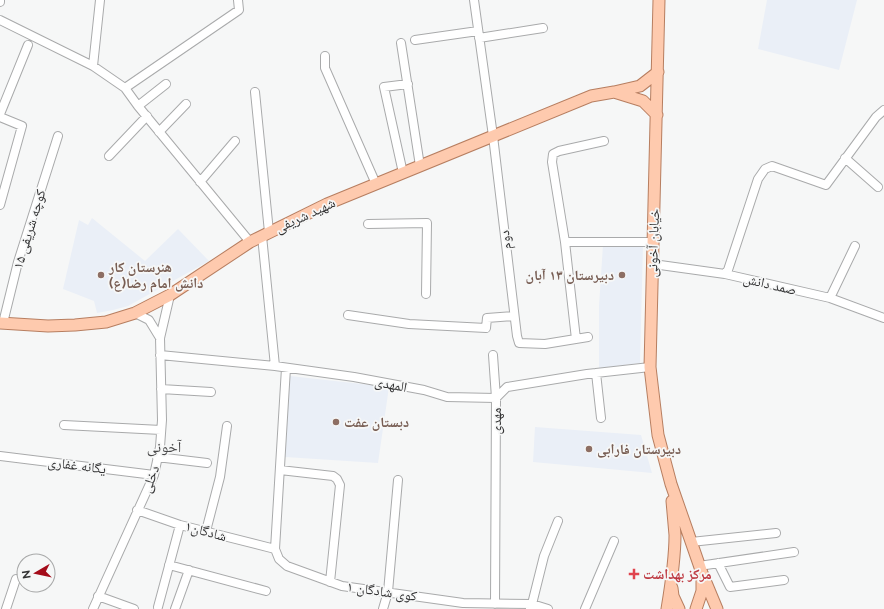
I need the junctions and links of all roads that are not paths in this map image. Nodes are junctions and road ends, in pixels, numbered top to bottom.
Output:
1 (100, 0) edge
2 (238, 0) edge
3 (474, 0) edge
4 (659, 0) edge
5 (0, 20) edge
6 (543, 28) dead end
7 (479, 34) junction
8 (414, 40) dead end
9 (401, 43) dead end
10 (28, 45) dead end
11 (325, 56) dead end
12 (93, 66) junction
13 (658, 72) junction
14 (166, 84) dead end
15 (408, 84) junction
16 (125, 88) junction
17 (255, 92) dead end
18 (614, 92) junction
19 (186, 104) dead end
20 (138, 106) junction
21 (884, 110) edge
22 (0, 115) edge
23 (657, 115) junction
24 (147, 116) junction
25 (159, 132) junction
26 (58, 136) dead end
27 (493, 136) junction
28 (235, 141) dead end
29 (604, 141) dead end
30 (109, 156) dead end
31 (845, 158) junction
32 (420, 166) junction
33 (403, 173) junction
34 (200, 182) junction
35 (376, 184) junction
36 (878, 187) dead end
37 (0, 204) edge
38 (368, 224) dead end
39 (266, 234) junction
40 (250, 242) junction
41 (565, 242) junction
42 (653, 242) junction
43 (855, 246) dead end
44 (653, 264) junction
45 (725, 274) junction
46 (426, 294) dead end
47 (170, 295) junction
48 (830, 298) junction
49 (134, 313) junction
50 (348, 315) dead end
51 (514, 316) junction
52 (884, 318) edge
53 (1, 323) edge
54 (588, 337) dead end
55 (160, 338) junction
56 (576, 339) junction
57 (160, 355) junction
58 (493, 355) dead end
59 (275, 366) junction
60 (650, 367) junction
61 (286, 368) junction
62 (596, 373) junction
63 (161, 389) junction
64 (211, 392) dead end
65 (496, 398) junction
66 (601, 418) dead end
67 (64, 425) dead end
68 (227, 426) dead end
69 (161, 430) junction
70 (0, 456) edge
71 (157, 457) junction
72 (207, 463) dead end
73 (280, 470) junction
74 (154, 475) junction
75 (398, 480) dead end
76 (671, 484) junction
77 (138, 510) junction
78 (558, 521) dead end
79 (180, 525) junction
80 (206, 531) junction
81 (776, 533) dead end
82 (614, 541) dead end
83 (691, 542) junction
84 (275, 549) junction
85 (794, 552) dead end
86 (674, 561) junction
87 (718, 563) junction
88 (169, 565) junction
89 (699, 565) junction
90 (188, 570) junction
91 (16, 579) dead end
92 (784, 580) dead end
93 (672, 581) junction
94 (330, 582) junction
95 (266, 591) dead end
96 (388, 592) junction
97 (98, 596) junction
98 (495, 604) junction
99 (462, 606) edge
100 (158, 607) dead end
101 (531, 607) edge
102 (6, 609) edge
103 (92, 609) edge
104 (134, 609) edge
105 (175, 609) edge
106 (383, 609) edge
107 (548, 609) edge
108 (585, 609) edge
109 (666, 609) edge
110 (679, 609) edge
111 (696, 609) edge
112 (717, 609) edge

1 - 12 street
2 - 16 street
3 - 7 street, دوم
4 - 13 main road, خیابان آخونی
5 - 12 street
6 - 7 street
7 - 8 street
7 - 27 street, دوم
9 - 15 street
10 - 22 street
11 - 35 street
12 - 16 street
13 - 18 main road, شهید شریفی
13 - 23 main road, خیابان آخونی
14 - 20 street
15 - 32 street
15 - 33 street
16 - 20 street
17 - 39 street
18 - 23 main road
18 - 27 main road, شهید شریفی
19 - 25 street
20 - 24 street
21 - 31 street
22 - 37 street
23 - 42 main road, خیابان آخونی
24 - 25 street
24 - 30 street
25 - 34 street
26 - 53 street, کوچه شریفی ۱۵
27 - 32 main road, شهید شریفی
27 - 51 street, دوم
28 - 34 street
29 - 41 street
31 - 36 street
31 - 45 street
32 - 33 main road, شهید شریفی
33 - 35 main road, شهید شریفی
34 - 40 street
35 - 39 main road, شهید شریفی
38 - 46 street
39 - 40 main road, شهید شریفی
39 - 59 street
40 - 47 main road, شهید شریفی
41 - 42 street
41 - 56 street
42 - 44 main road, خیابان آخونی
43 - 48 street
44 - 45 street, صمد دانش
44 - 60 main road, خیابان آخونی
45 - 48 street, صمد دانش
47 - 49 main road, شهید شریفی
47 - 55 street, دخلی
48 - 52 street, صمد دانش
49 - 53 main road, شهید شریفی
49 - 55 street
50 - 51 street
51 - 56 street, دوم
54 - 56 street
55 - 57 street, دخلی
57 - 59 street, المهدی
57 - 63 street, دخلی
58 - 65 street
59 - 61 street, المهدی
60 - 62 street, مهدی
60 - 76 main road, خیابان آخونی
61 - 65 street, المهدی
61 - 73 street
62 - 65 street, مهدی
62 - 66 street
63 - 64 street
63 - 69 street, دخلی
65 - 98 street, مهدی
67 - 69 street
68 - 80 street
69 - 71 street, دخلی
70 - 74 street, یگانه غفاری
71 - 72 street
71 - 74 street, دخلی
73 - 84 street
73 - 94 street
74 - 77 street, دخلی
75 - 96 street
76 - 83 main road
76 - 86 main road
77 - 79 street, شادگان۱
77 - 97 street, دخلی
78 - 101 street
79 - 80 street, شادگان۱
79 - 88 street
80 - 84 street, شادگان۱
81 - 83 street
82 - 108 street
83 - 89 main road
84 - 94 street, کوی شادگان ۱
85 - 87 street
86 - 89 main road
86 - 93 main road
87 - 89 street
87 - 92 street
88 - 90 street
88 - 100 street
89 - 111 main road
89 - 112 main road
90 - 95 street
90 - 105 street
91 - 102 street
93 - 109 main road
93 - 110 main road
94 - 96 street, کوی شادگان ۱
96 - 99 street, کوی شادگان ۱
96 - 106 street
97 - 103 street, دخلی
97 - 104 street
98 - 99 street, کوی شادگان ۱
98 - 101 street, کوی شادگان ۱
101 - 107 street, کوی شادگان ۱

